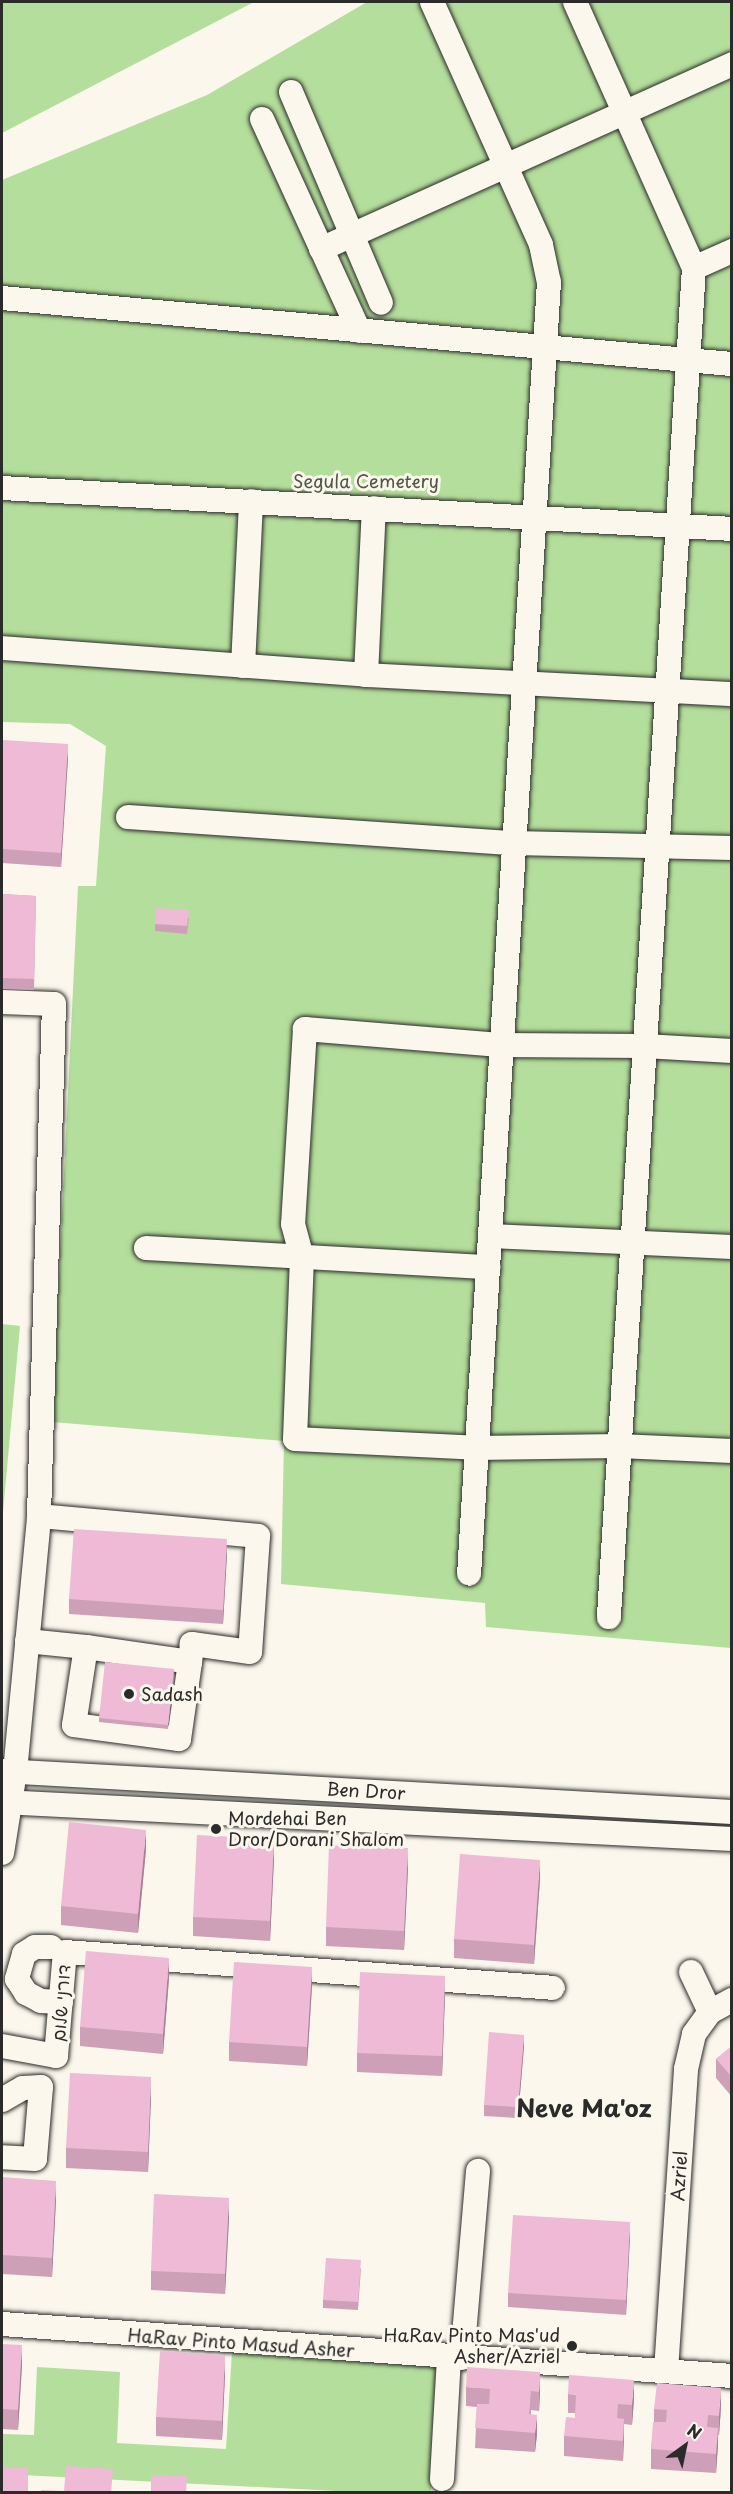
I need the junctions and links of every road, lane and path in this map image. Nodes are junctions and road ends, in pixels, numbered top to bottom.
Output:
1 (432, 2) edge
2 (575, 2) edge
3 (732, 63) edge
4 (291, 92) dead end
5 (624, 112) junction
6 (262, 119) dead end
7 (505, 166) junction
8 (352, 235) junction
9 (321, 249) junction
10 (732, 251) edge
11 (693, 267) junction
12 (2, 298) edge
13 (381, 303) dead end
14 (359, 331) junction
15 (546, 348) junction
16 (685, 360) junction
17 (732, 364) edge
18 (2, 488) edge
19 (251, 501) junction
20 (374, 508) junction
21 (535, 517) junction
22 (675, 525) junction
23 (732, 529) edge
24 (2, 648) edge
25 (243, 666) junction
26 (366, 675) junction
27 (525, 684) junction
28 (665, 690) junction
29 (732, 694) edge
30 (128, 817) dead end
31 (513, 843) junction
32 (656, 848) junction
33 (732, 848) edge
34 (2, 1002) edge
35 (500, 1044) junction
36 (644, 1046) junction
37 (732, 1051) edge
38 (490, 1236) junction
39 (632, 1243) junction
40 (732, 1247) edge
41 (146, 1248) dead end
42 (302, 1257) junction
43 (488, 1267) junction
44 (619, 1446) junction
45 (476, 1448) junction
46 (732, 1451) edge
47 (39, 1516) junction
48 (469, 1574) dead end
49 (609, 1617) dead end
50 (27, 1641) junction
51 (86, 1647) junction
52 (190, 1662) junction
53 (8, 1771) edge
54 (5, 1802) edge
55 (732, 1812) edge
56 (3, 1837) edge
57 (732, 1839) edge
58 (51, 1947) dead end
59 (691, 1972) dead end
60 (553, 1988) dead end
61 (732, 2000) edge
62 (61, 2002) junction
63 (710, 2012) junction
64 (2, 2046) edge
65 (2, 2100) edge
66 (2, 2157) edge
67 (478, 2171) dead end
68 (2, 2324) edge
69 (455, 2357) junction
70 (666, 2371) junction
71 (732, 2376) edge
72 (442, 2479) dead end

1 - 7 street
2 - 5 street
3 - 5 street
4 - 8 street
5 - 7 street
5 - 11 street
6 - 9 street
7 - 8 street
7 - 15 street
8 - 9 street
8 - 13 street
9 - 14 street
10 - 11 street
11 - 16 street
12 - 14 street
14 - 15 street
15 - 16 street
15 - 21 street
16 - 17 street
16 - 22 street
18 - 19 street
19 - 20 street
19 - 25 street
20 - 21 street
20 - 26 street
21 - 22 street
21 - 27 street
22 - 23 street
22 - 28 street
24 - 25 street
25 - 26 street
26 - 27 street
27 - 28 street
27 - 31 street
28 - 29 street
28 - 32 street
30 - 31 street
31 - 32 street
31 - 35 street
32 - 33 street
32 - 36 street
34 - 47 street
35 - 36 street
35 - 38 street
35 - 42 street
36 - 37 street
36 - 39 street
38 - 39 street
38 - 43 street
39 - 40 street
39 - 44 street
41 - 42 street
42 - 43 street
42 - 45 street
43 - 45 street
44 - 45 street
44 - 46 street
44 - 49 street
45 - 48 street
47 - 50 street
47 - 52 street
50 - 51 street
50 - 53 street
51 - 52 street
51 - 52 street
53 - 54 street
53 - 55 street, Ben Dror
54 - 56 street
54 - 57 street, Ben Dror
58 - 62 street
59 - 63 street
60 - 62 street, דורני שלום
61 - 63 street, Azriel
62 - 64 street, דורני שלום
63 - 70 street, Azriel
65 - 66 street
67 - 69 street
68 - 69 street, HaRav Pinto Masud Asher
69 - 70 street, HaRav Pinto Masud Asher
69 - 72 street
70 - 71 street, HaRav Pinto Masud Asher

